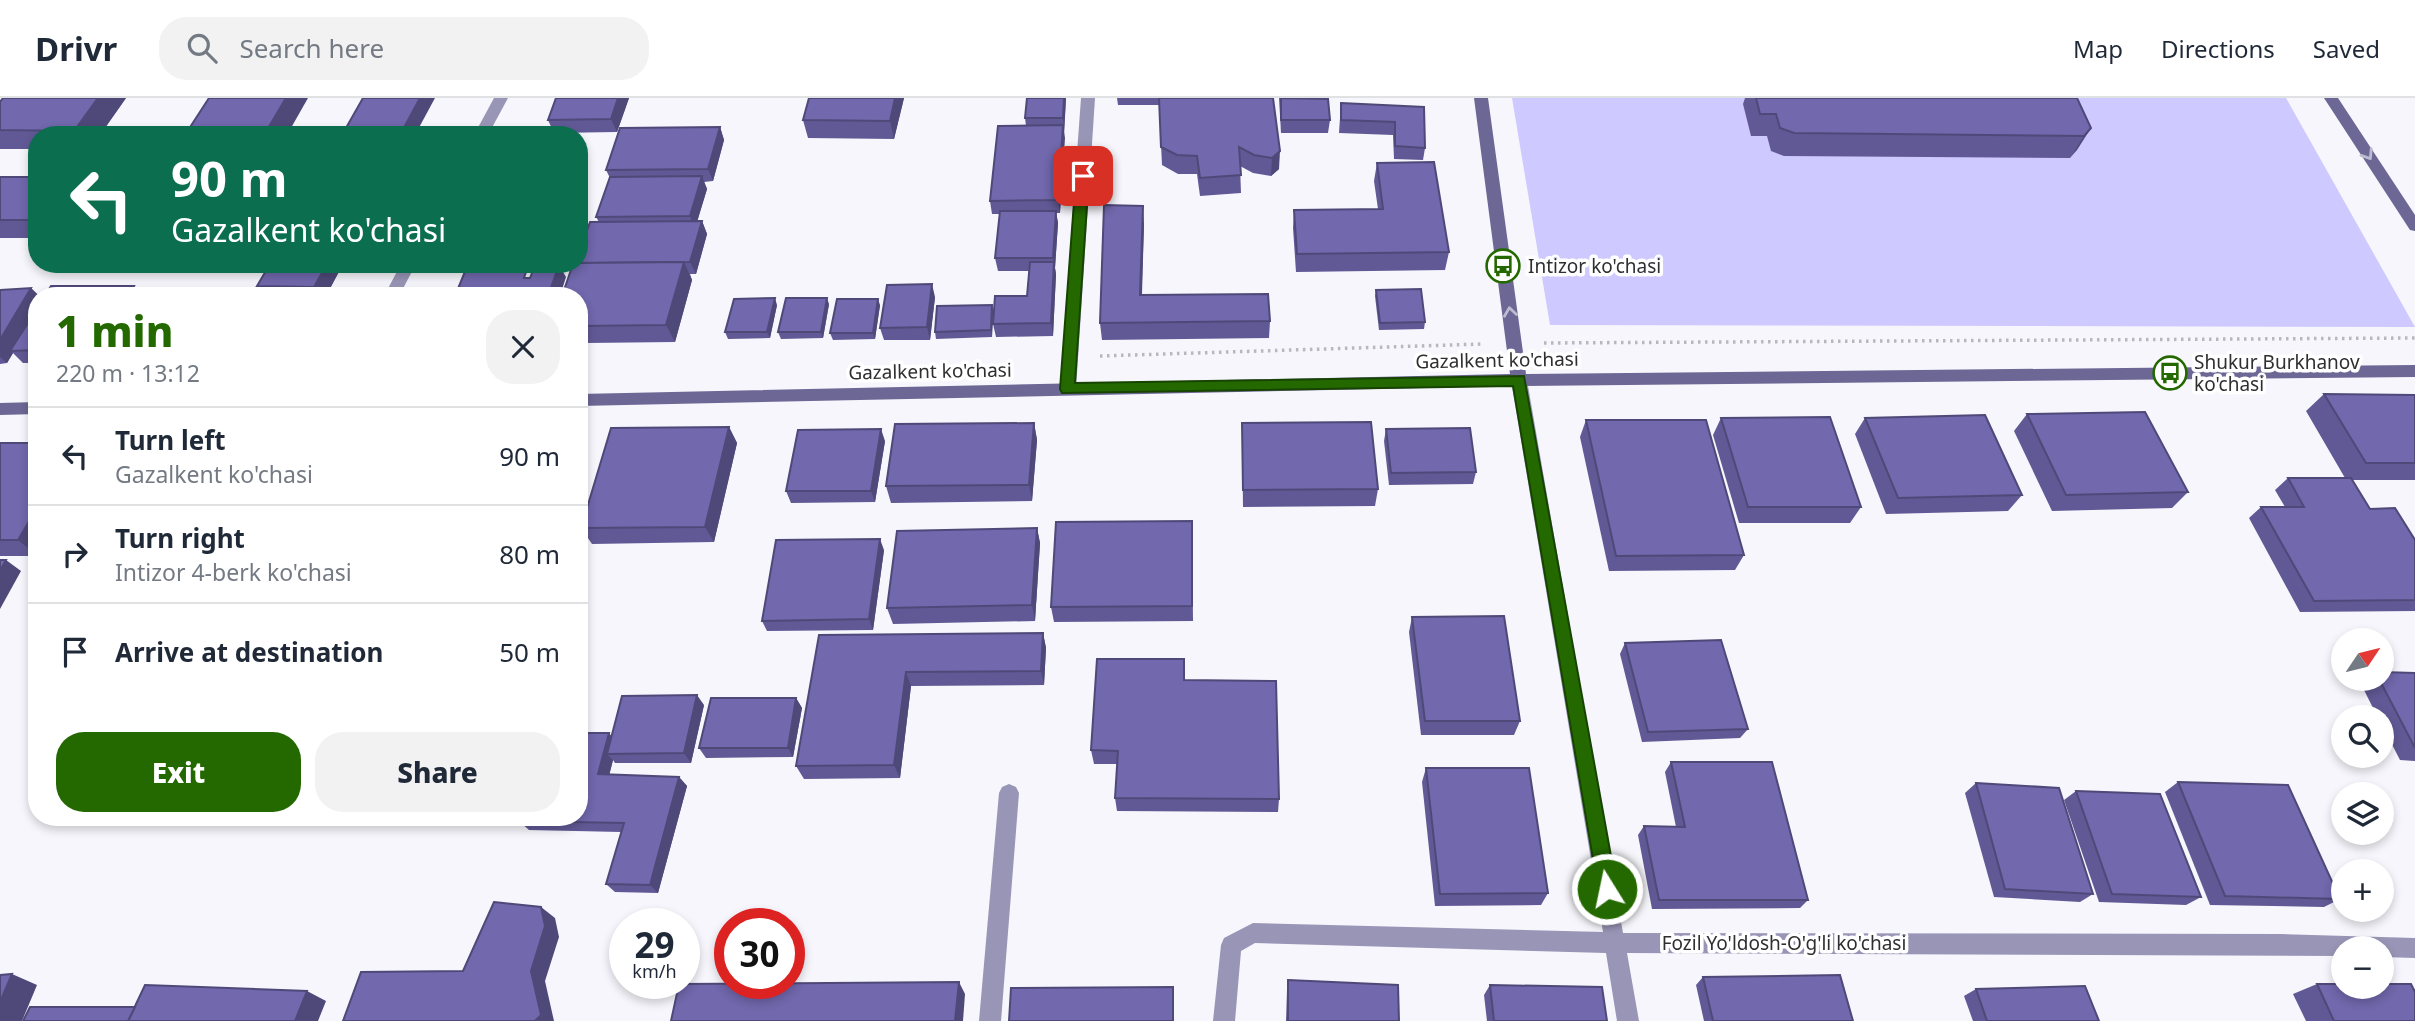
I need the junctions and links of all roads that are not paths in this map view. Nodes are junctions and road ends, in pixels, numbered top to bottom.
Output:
1 (501, 98) edge
2 (1088, 98) edge
3 (1481, 98) edge
4 (2331, 98) edge
5 (486, 126) edge
6 (2415, 226) edge
7 (2415, 371) edge
8 (1519, 380) junction
9 (1068, 389) junction
10 (588, 400) edge
11 (0, 408) edge
12 (28, 408) edge
13 (1009, 793) dead end
14 (1617, 943) junction
15 (2415, 948) edge
16 (990, 1021) edge
17 (1224, 1021) edge
18 (1628, 1021) edge

1 - 5 street
2 - 9 street
8 -> 3 street
4 -> 6 street
7 - 8 street, Gazalkent ko'chasi
8 - 9 street, Gazalkent ko'chasi
8 - 14 street
9 - 10 street, Gazalkent ko'chasi
11 - 12 street
13 - 16 street
14 - 15 street, Fozil Yo'ldosh-O'g'li ko'chasi
14 - 17 street, Fozil Yo'ldosh-O'g'li ko'chasi
14 - 18 street

